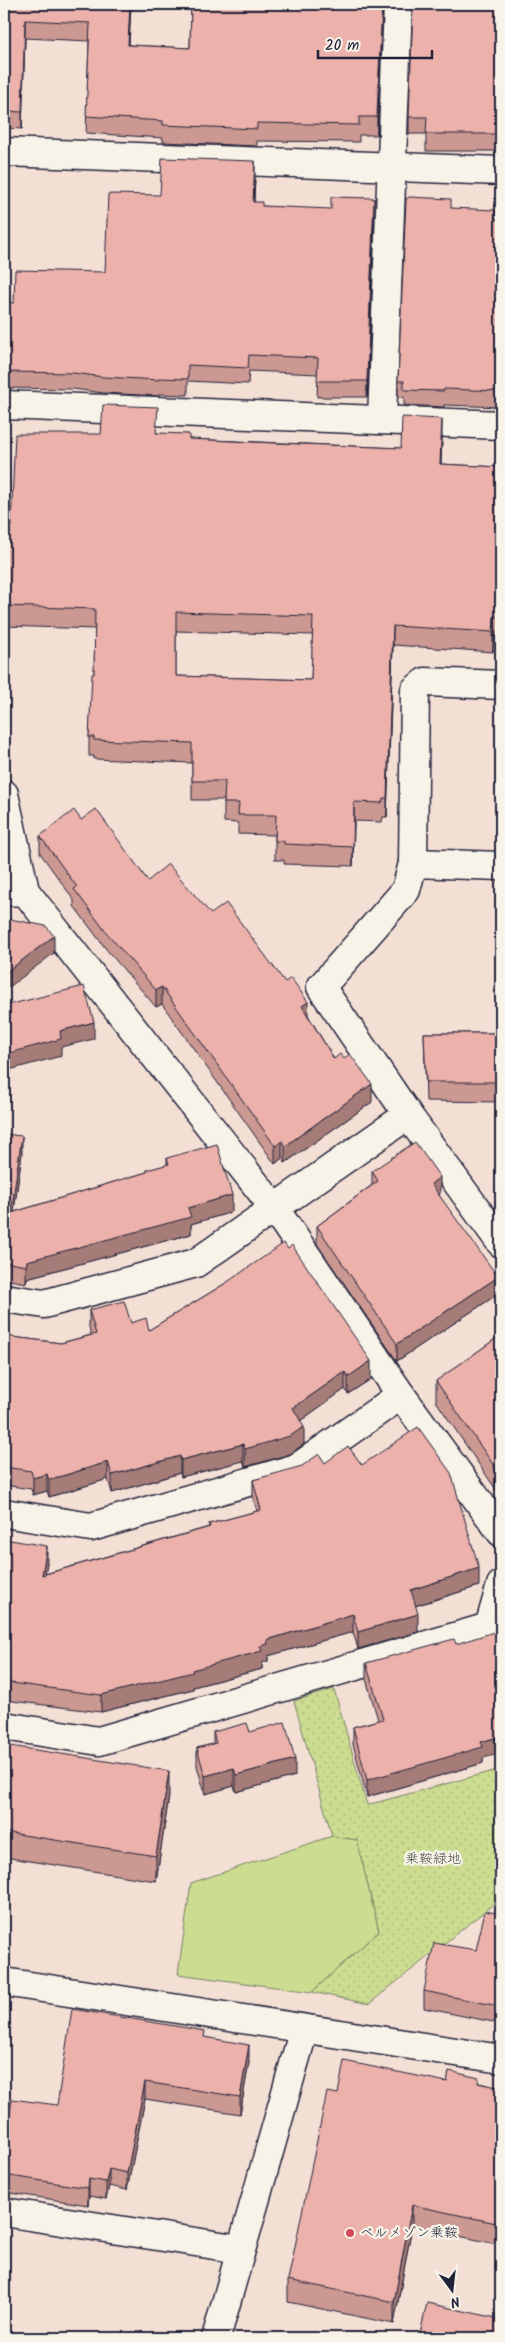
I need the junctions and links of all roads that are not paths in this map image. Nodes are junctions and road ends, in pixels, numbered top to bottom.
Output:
1 (398, 4) edge
2 (4, 152) edge
3 (392, 167) junction
4 (501, 171) edge
5 (4, 405) edge
6 (382, 419) junction
7 (501, 425) edge
8 (501, 685) edge
9 (4, 794) edge
10 (413, 863) junction
11 (501, 866) edge
12 (14, 892) edge
13 (408, 1115) junction
14 (276, 1209) junction
15 (501, 1243) edge
16 (4, 1298) edge
17 (401, 1395) junction
18 (4, 1513) edge
19 (501, 1532) edge
20 (501, 1585) edge
21 (4, 1726) edge
22 (4, 1982) edge
23 (304, 2029) junction
24 (501, 2059) edge
25 (4, 2212) edge
26 (240, 2248) junction
27 (216, 2338) edge

1 - 3 street
2 - 3 street
3 - 4 street
3 - 6 street
5 - 6 street
6 - 7 street
8 - 10 street
9 - 12 street
10 - 11 street
10 - 13 street
12 - 14 street
13 - 14 street
13 - 15 street
14 - 16 street
14 - 17 street
17 - 18 street
17 - 19 street
20 - 21 street
22 - 23 street
23 - 24 street
23 - 26 street
25 - 26 street
26 - 27 street

